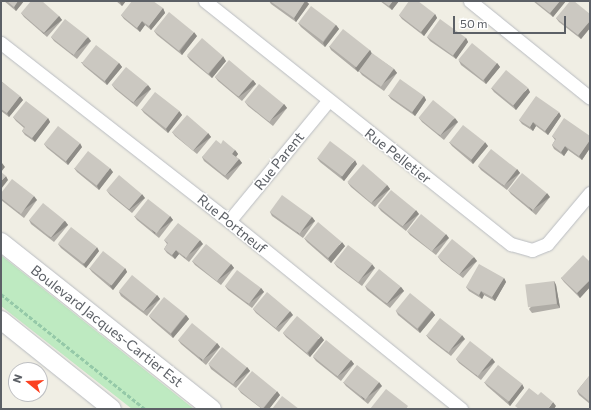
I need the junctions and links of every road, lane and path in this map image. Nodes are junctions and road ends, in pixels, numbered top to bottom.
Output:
1 (205, 1) edge
2 (470, 1) edge
3 (1, 42) edge
4 (590, 98) edge
5 (328, 101) junction
6 (590, 193) edge
7 (230, 221) junction
8 (1, 242) edge
9 (1, 294) edge
10 (1, 320) edge
11 (112, 409) edge
12 (145, 409) edge
13 (212, 409) edge
14 (461, 409) edge

1 - 5 street, Rue Pelletier
2 - 4 street
3 - 7 street, Rue Portneuf
5 - 6 street, Rue Pelletier
5 - 7 street, Rue Parent
7 - 14 street, Rue Portneuf
8 - 13 main road, Boulevard Jacques-Cartier Est
9 - 12 path
10 - 11 main road

